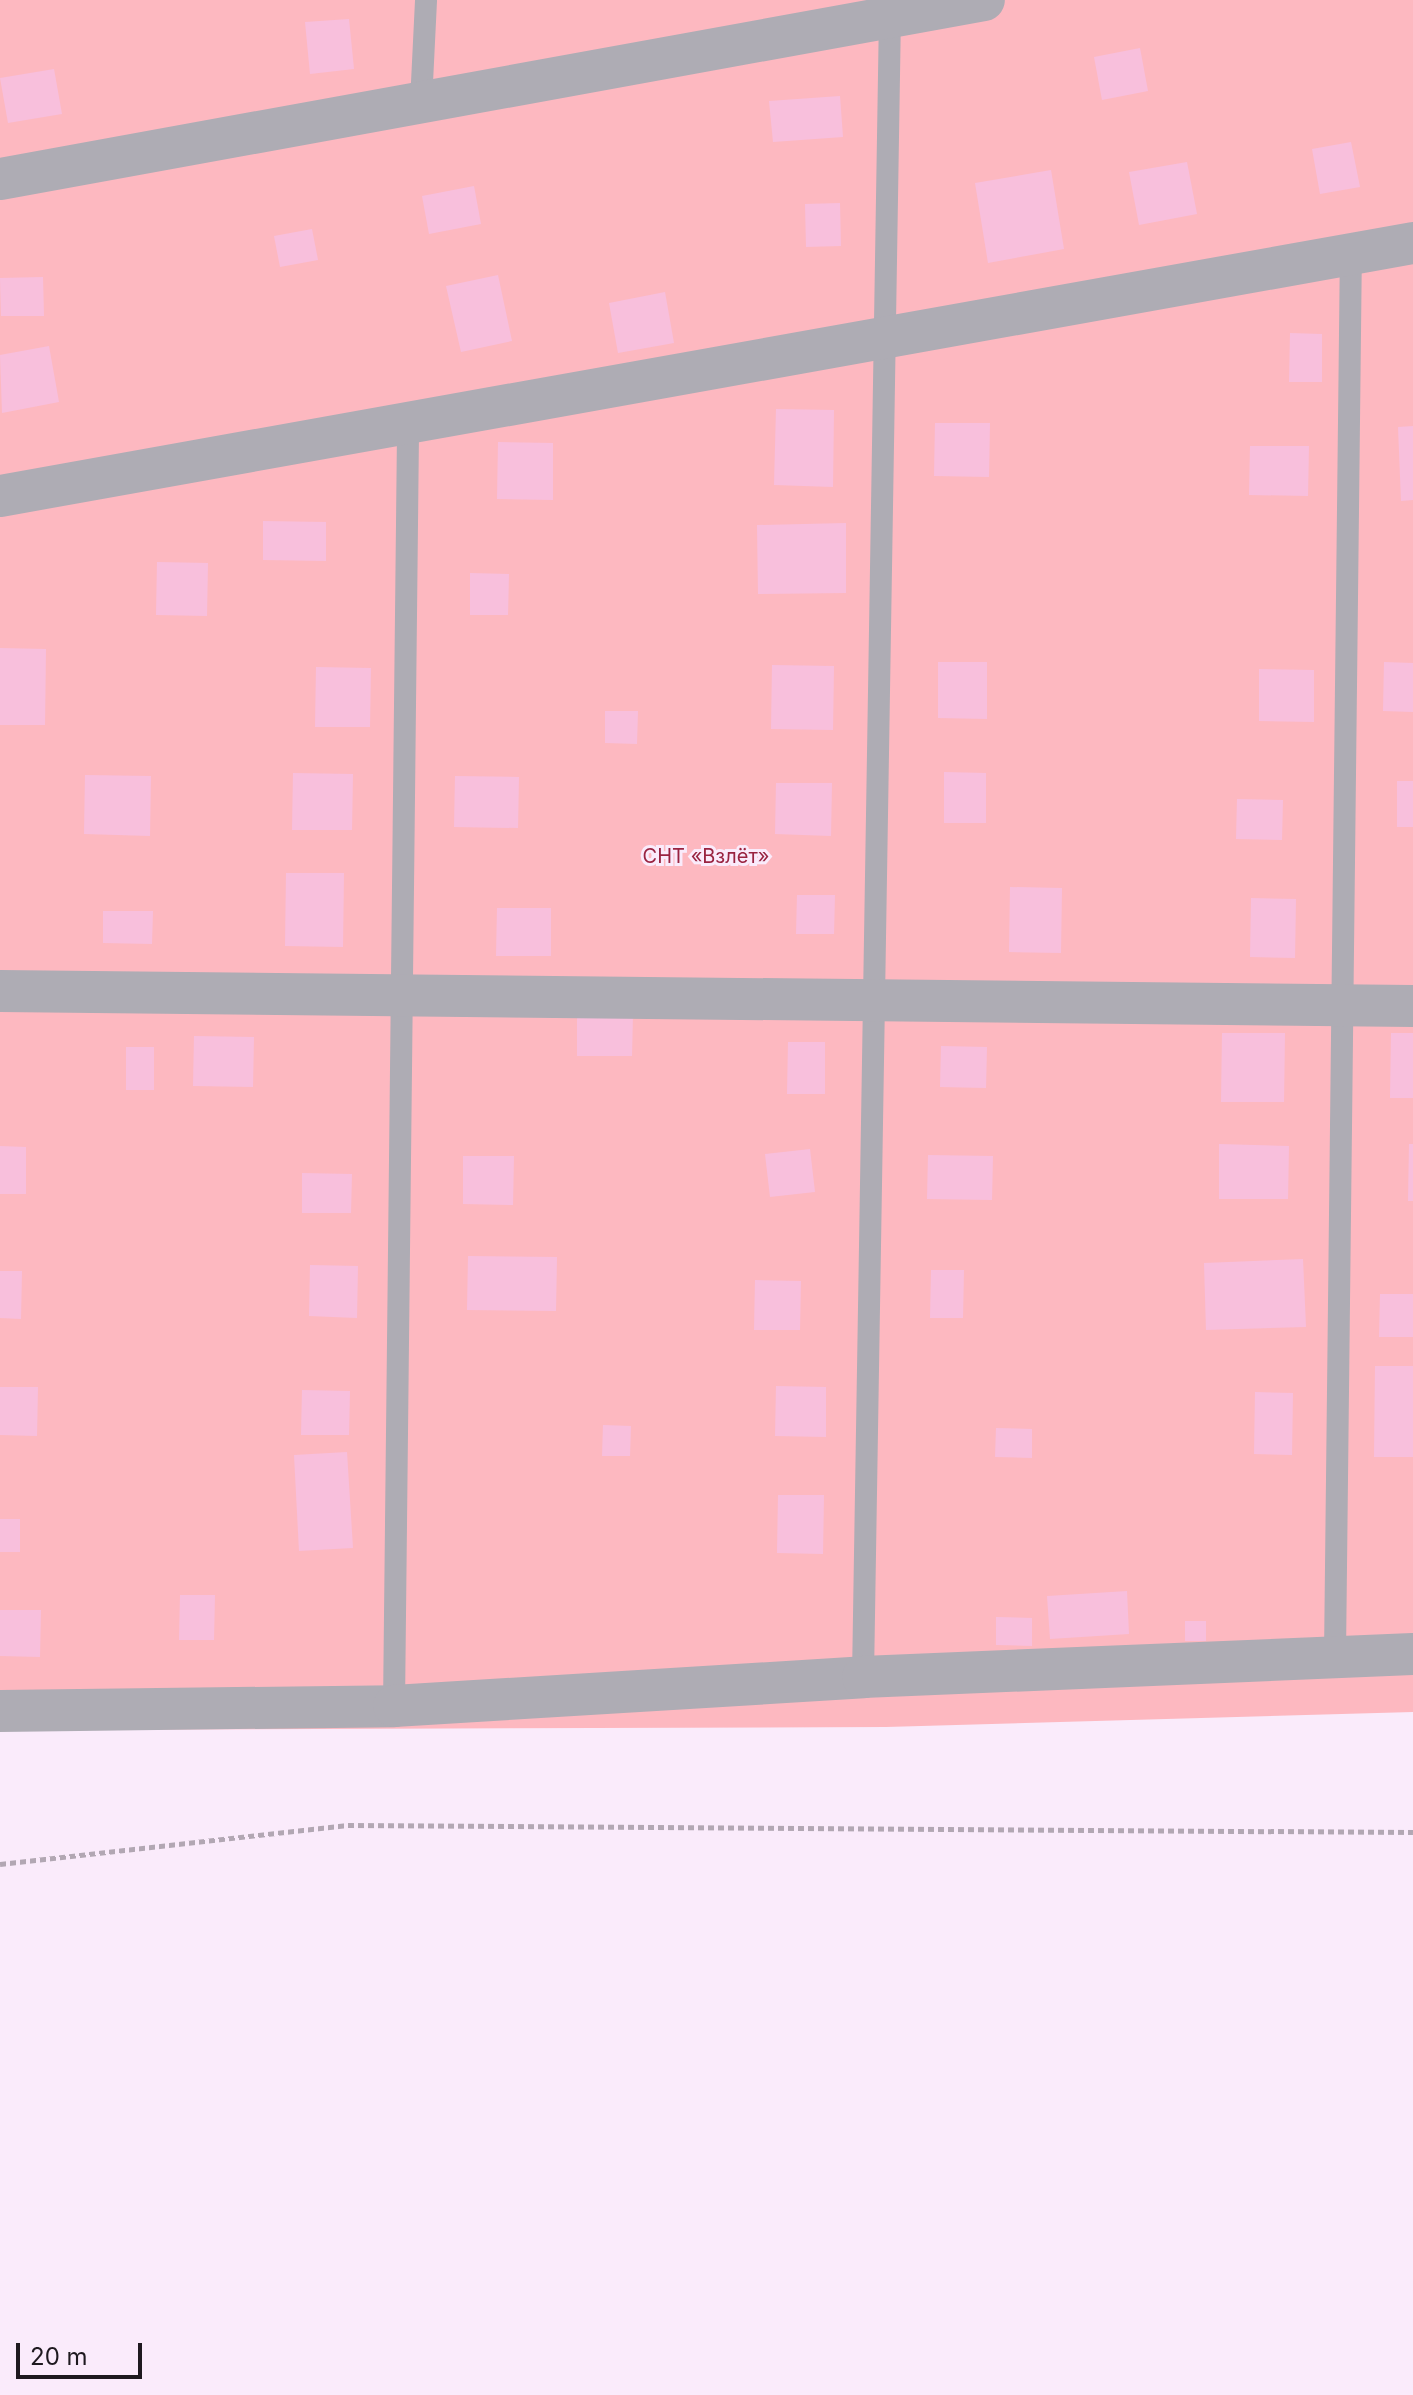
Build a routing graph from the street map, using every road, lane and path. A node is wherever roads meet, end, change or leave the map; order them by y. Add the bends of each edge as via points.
1 (426, 0) edge
2 (984, 0) edge
3 (890, 9) edge
4 (421, 103) junction
5 (0, 179) edge
6 (1413, 243) edge
7 (1351, 254) junction
8 (880, 338) junction
9 (408, 423) junction
10 (0, 496) edge
11 (0, 991) edge
12 (399, 995) junction
13 (869, 1000) junction
14 (1342, 1005) junction
15 (1413, 1006) edge
16 (1413, 1654) edge
17 (1335, 1655) junction
18 (863, 1677) junction
19 (394, 1706) junction
20 (0, 1711) edge
21 (1413, 1832) edge
22 (0, 1864) edge

1 - 4 lane
2 - 3 street
3 - 4 street
3 - 8 lane
4 - 5 street
6 - 7 street
7 - 8 street
7 - 14 lane
8 - 9 street
8 - 13 lane
9 - 10 street
9 - 12 lane
11 - 12 street
12 - 13 street
12 - 19 lane
13 - 14 street
13 - 18 lane
14 - 15 street
14 - 17 lane
16 - 17 street
17 - 18 street
18 - 19 street
19 - 20 street
21 - 22 path via 348,1825

